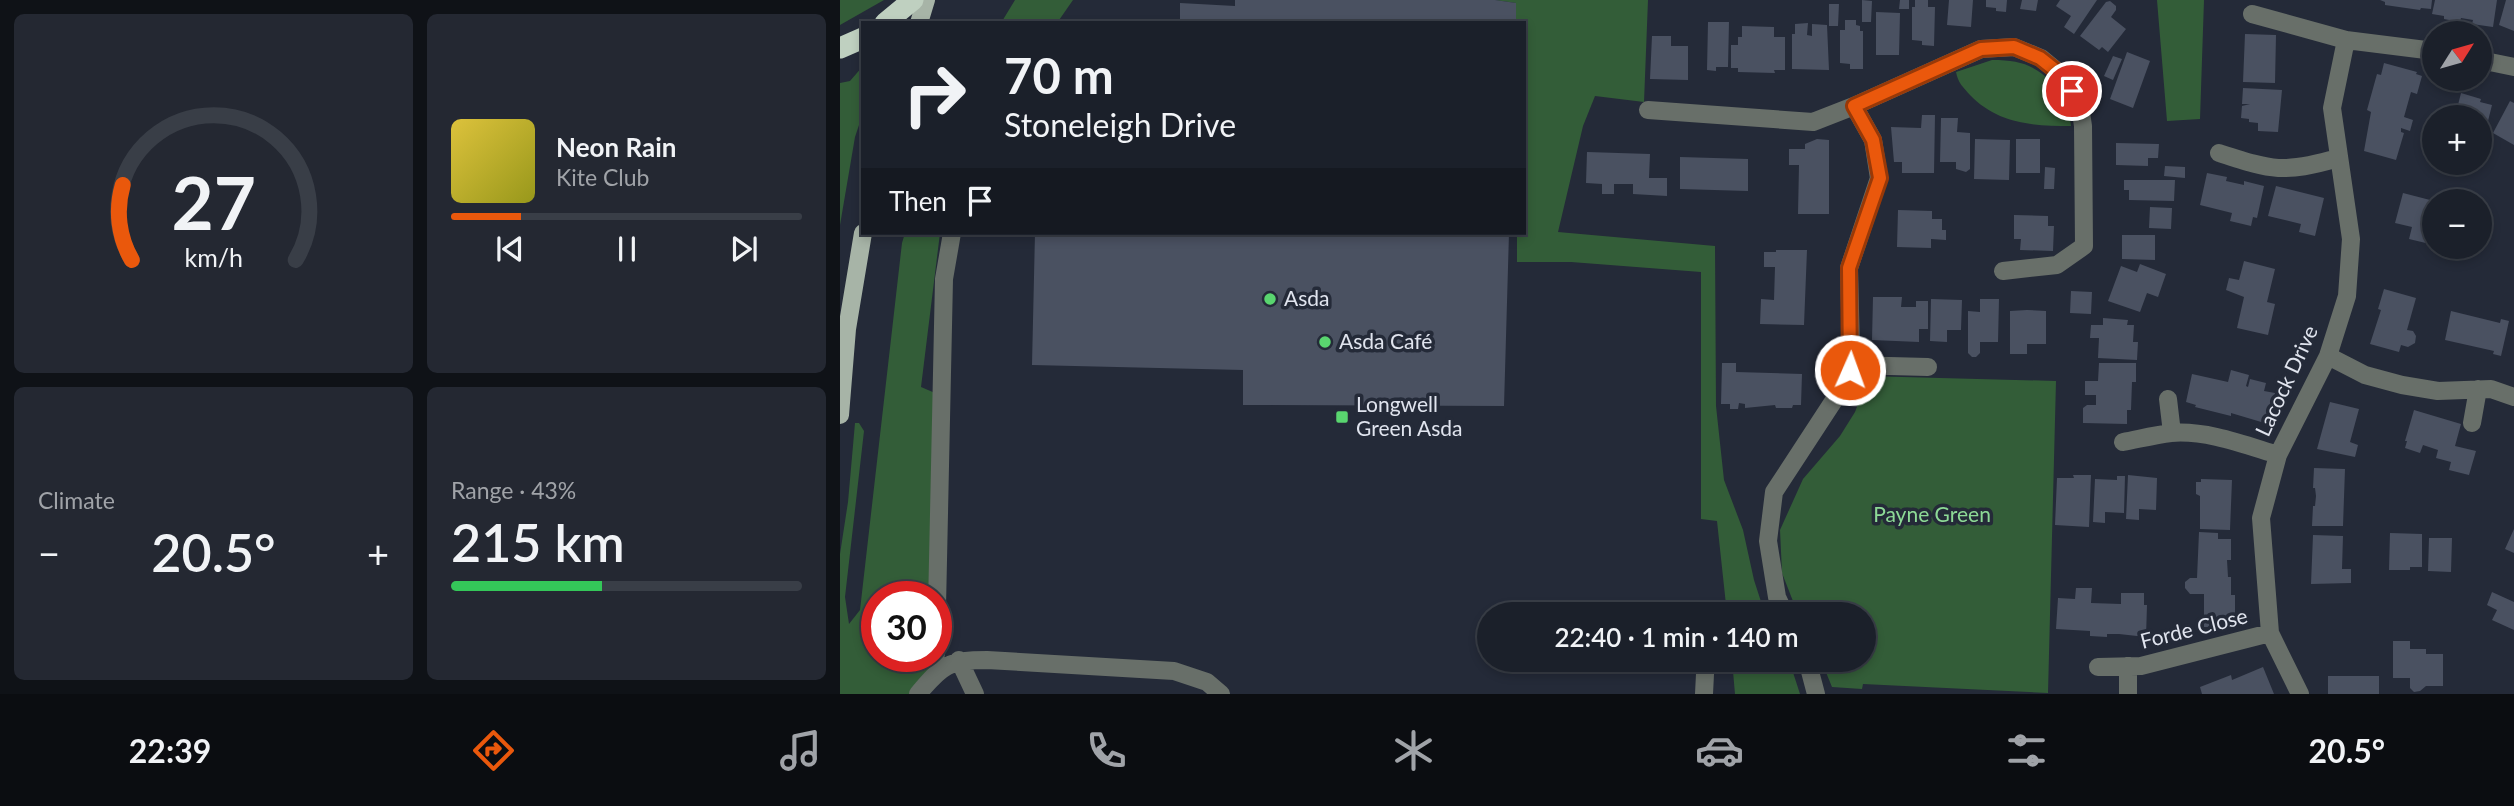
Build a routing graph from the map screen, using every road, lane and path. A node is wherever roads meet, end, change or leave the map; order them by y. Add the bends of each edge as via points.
1 (914, 0) edge
2 (926, 0) edge
3 (2252, 14) dead end
4 (888, 21) edge
5 (920, 21) edge
6 (861, 39) edge
7 (2347, 40) junction
8 (840, 48) edge
9 (2422, 49) edge
10 (2492, 62) edge
11 (2514, 67) edge
12 (1854, 106) junction
13 (1648, 110) dead end
14 (2219, 153) dead end
15 (2338, 158) junction
16 (863, 235) edge
17 (953, 235) edge
18 (2003, 271) dead end
19 (2328, 356) junction
20 (1850, 365) junction
21 (1928, 367) dead end
22 (2479, 389) junction
23 (2514, 397) edge
24 (2168, 399) dead end
25 (840, 415) edge
26 (2472, 423) dead end
27 (2172, 433) junction
28 (2123, 442) dead end
29 (2278, 455) junction
30 (938, 581) edge
31 (1780, 602) edge
32 (2270, 633) junction
33 (952, 660) edge
34 (959, 660) junction
35 (2128, 666) junction
36 (2098, 667) dead end
37 (930, 672) edge
38 (1810, 672) edge
39 (1704, 674) dead end
40 (1209, 690) edge
41 (918, 694) edge
42 (975, 694) edge
43 (1704, 694) edge
44 (1816, 694) edge
45 (2128, 694) edge
46 (2300, 694) edge

1 - 4 highway
2 - 5 main road
3 - 7 street
6 - 8 highway
7 - 9 street
7 - 15 street, Lacock Drive via 2332,108
10 - 11 street
12 - 13 street via 1813,122
12 - 18 street via 1981,49 2014,47 2040,58 2064,77 2080,106 2083,126 2084,246 2057,265
12 - 20 street via 1873,140 1880,178 1849,268
14 - 15 street via 2263,168 2285,170
15 - 19 street, Lacock Drive via 2351,239 2347,296
16 - 25 main road via 847,329
17 - 30 street via 944,279
19 - 22 street via 2365,375 2402,386 2438,391
19 - 29 street, Lacock Drive
20 - 21 street
20 - 31 street via 1842,388 1774,492 1768,541
22 - 23 street
22 - 26 street
24 - 27 street
27 - 28 street
27 - 29 street via 2230,441
29 - 32 street, Lacock Drive via 2261,518
32 - 35 street, Forde Close
32 - 46 street, Lacock Drive
33 - 34 street
34 - 40 street via 1174,671
34 - 42 street
35 - 36 street, Forde Close
35 - 45 street, Forde Close
37 - 41 street
38 - 44 street
39 - 43 street

